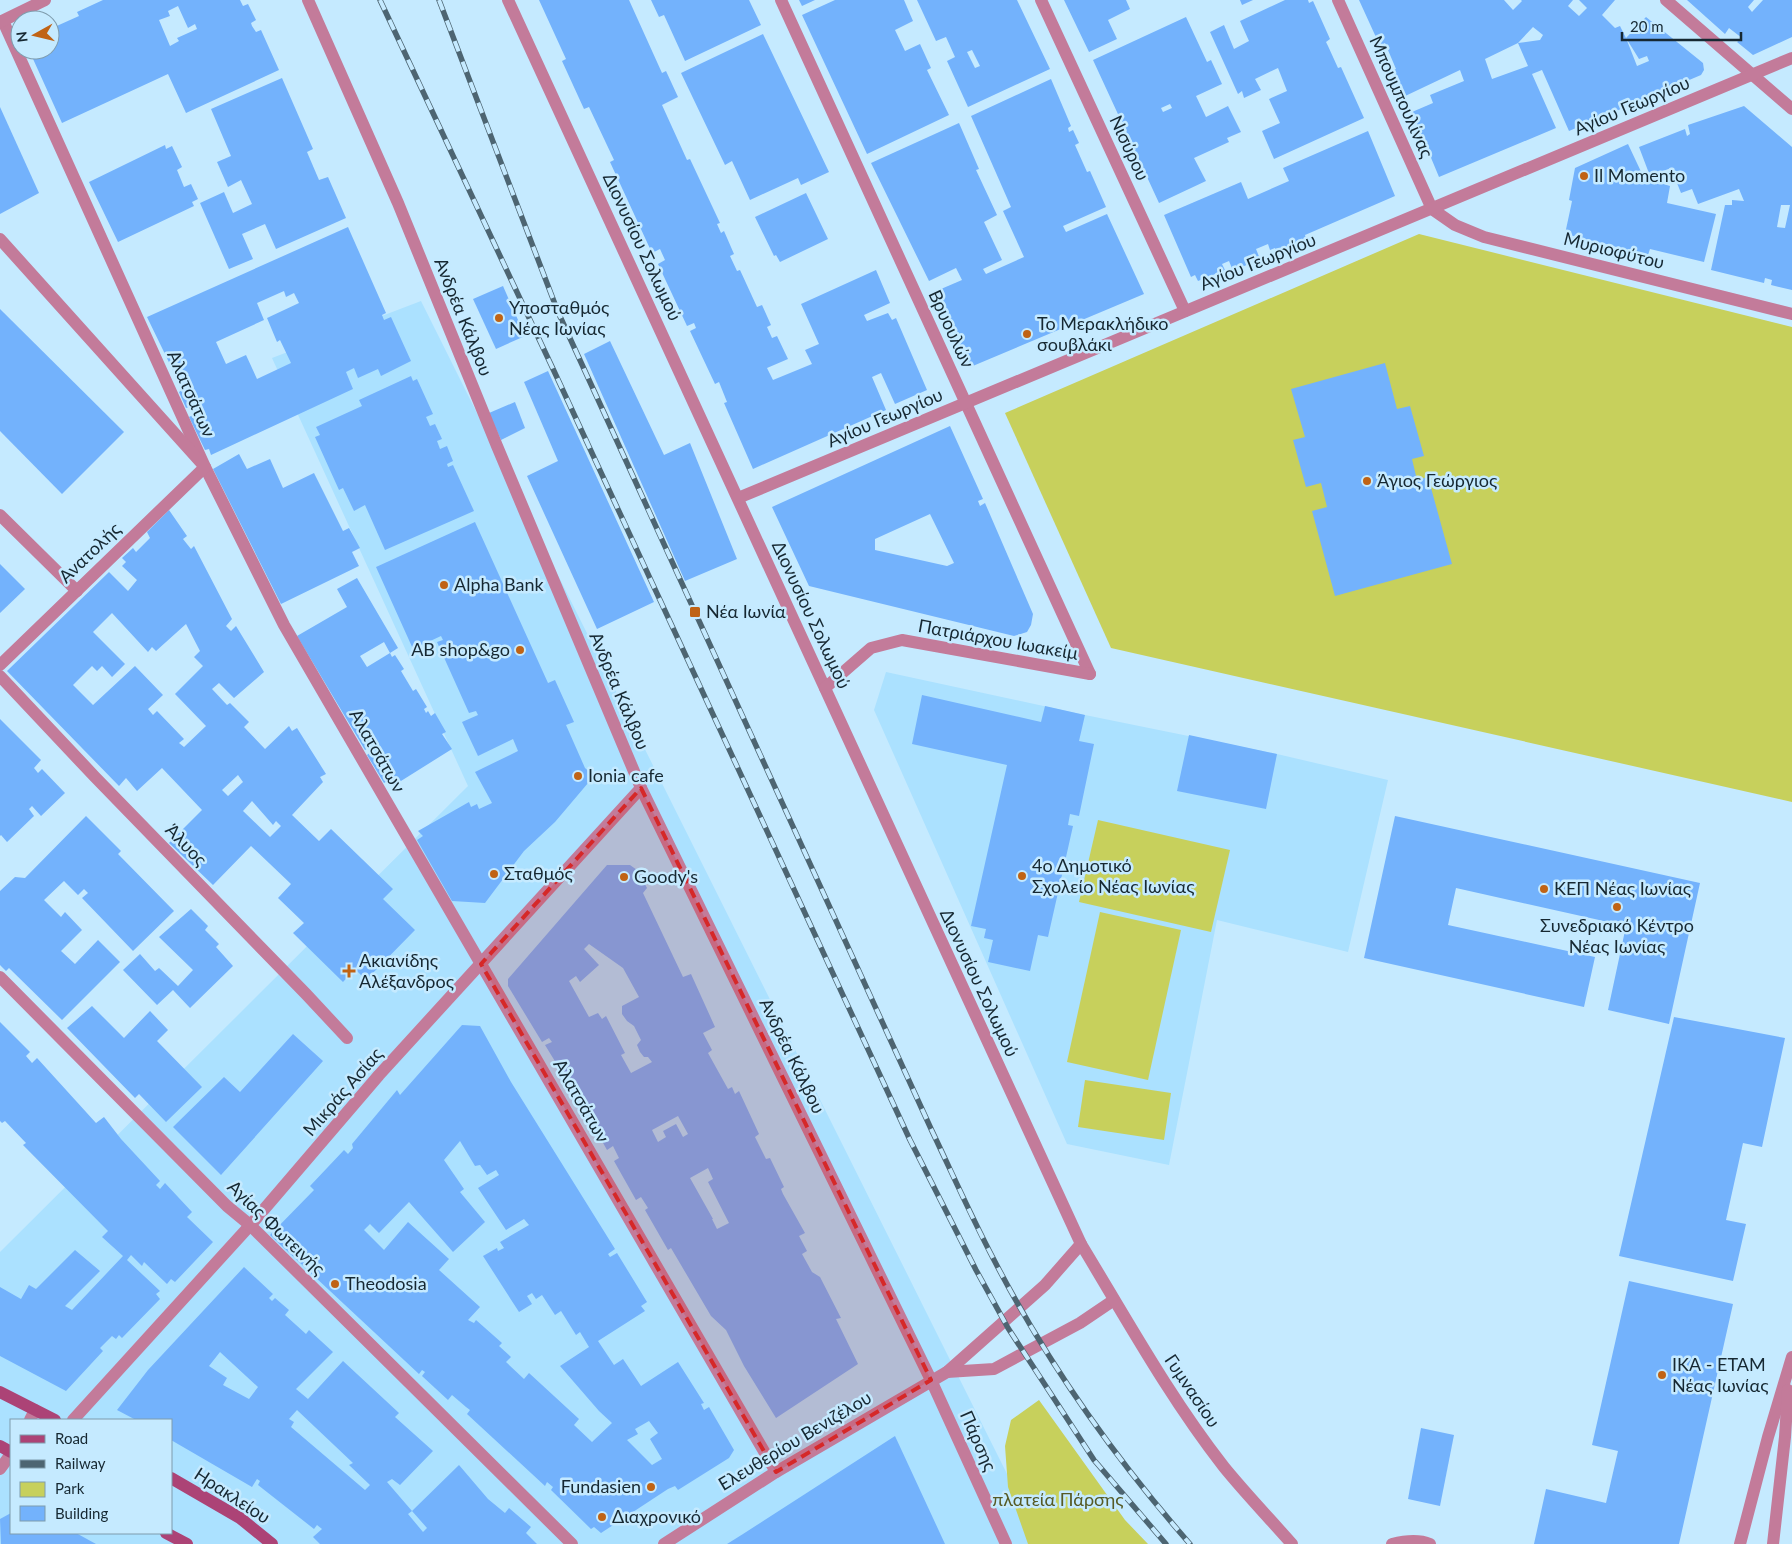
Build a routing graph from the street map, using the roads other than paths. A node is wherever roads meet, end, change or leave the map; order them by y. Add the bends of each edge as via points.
1 (45, 0) edge
2 (308, 0) edge
3 (508, 0) edge
4 (781, 0) edge
5 (1042, 0) edge
6 (1338, 0) edge
7 (1666, 0) edge
8 (1, 21) edge
9 (1792, 58) edge
10 (1752, 74) junction
11 (1792, 109) edge
12 (1432, 209) junction
13 (0, 239) edge
14 (1185, 311) junction
15 (1792, 314) edge
16 (966, 403) junction
17 (205, 467) junction
18 (738, 498) junction
19 (0, 515) edge
20 (77, 591) junction
21 (0, 665) edge
22 (1090, 674) joint
23 (0, 676) edge
24 (825, 688) junction
25 (641, 788) junction
26 (481, 964) junction
27 (0, 977) edge
28 (347, 1038) dead end
29 (250, 1225) junction
30 (1081, 1244) junction
31 (1114, 1300) junction
32 (1792, 1357) edge
33 (1791, 1370) edge
34 (947, 1372) junction
35 (931, 1380) junction
36 (0, 1392) edge
37 (32, 1415) edge
38 (50, 1419) edge
39 (74, 1419) edge
40 (10, 1454) edge
41 (0, 1469) edge
42 (776, 1472) junction
43 (172, 1479) edge
44 (168, 1534) edge
45 (187, 1544) edge
46 (272, 1544) edge
47 (572, 1544) edge
48 (664, 1544) edge
49 (1006, 1544) edge
50 (1292, 1544) edge
51 (1392, 1544) edge
52 (1430, 1544) edge
53 (1740, 1544) edge
54 (1773, 1544) edge

1 - 8 street
2 - 25 street, Ανδρέα Κάλβου via 398,203
3 - 18 street, Διονυσίου Σολωμού
4 - 16 street, Βρυουλών
5 - 14 street, Νισύρου
6 - 12 street, Μπουμπουλίνας
7 - 10 street
8 - 17 street, Αλατσάτων
9 - 10 street, Αγίου Γεωργίου
10 - 11 street
10 - 12 street, Αγίου Γεωργίου
12 - 14 street, Αγίου Γεωργίου
12 - 15 street, Μυριοφύτου via 1455,225 1484,237
13 - 17 street
14 - 16 street, Αγίου Γεωργίου
16 - 18 street, Αγίου Γεωργίου
16 - 22 street, Βρυουλών
17 - 20 street, Ανατολής
17 - 26 street, Αλατσάτων via 284,625
18 - 24 street, Διονυσίου Σολωμού
19 - 20 street
20 - 21 street, Ανατολής
22 - 24 street, Πατριάρχου Ιωακείμ via 902,640 871,648
23 - 28 street, Άλυος
24 - 30 street, Διονυσίου Σολωμού
25 - 26 street, Μικράς Ασίας
25 - 35 street, Ανδρέα Κάλβου
26 - 29 street, Μικράς Ασίας via 379,1075
26 - 42 street, Αλατσάτων
27 - 29 street, Αγίας Φωτεινής via 227,1206
29 - 39 street, Μικράς Ασίας
29 - 47 street, Αγίας Φωτεινής
30 - 31 street, Γυμνασίου
30 - 34 street, Ελευθερίου Βενιζέλου via 1045,1285
31 - 34 street, Ελευθερίου Βενιζέλου via 1080,1323 994,1369
31 - 50 street, Γυμνασίου via 1201,1436
32 - 33 street
33 - 53 street via 1768,1437
33 - 54 street
34 - 35 street, Ελευθερίου Βενιζέλου
35 - 42 street, Ελευθερίου Βενιζέλου
35 - 49 street, Πάρσης
36 - 37 main road
37 - 38 main road
40 - 41 street
42 - 48 street, Ελευθερίου Βενιζέλου
43 - 46 main road, Ηρακλείου via 240,1518
44 - 45 main road
51 - 52 street via 1408,1541

